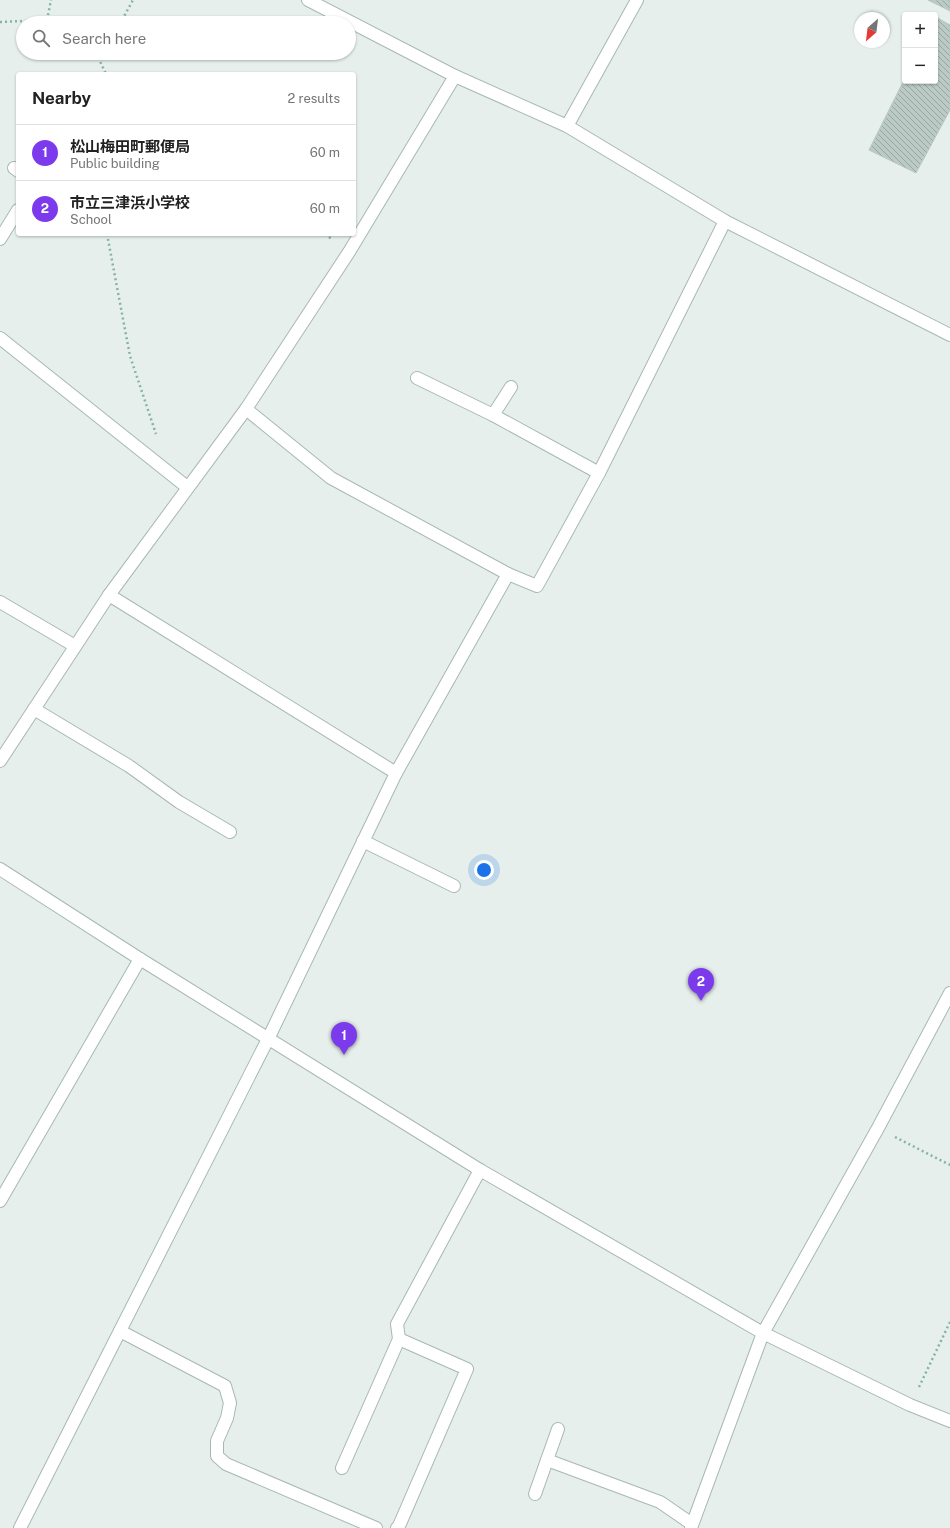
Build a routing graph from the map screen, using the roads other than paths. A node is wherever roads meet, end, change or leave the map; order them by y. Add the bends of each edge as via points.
1 (308, 0) edge
2 (636, 0) edge
3 (339, 16) edge
4 (356, 25) edge
5 (455, 76) junction
6 (567, 126) junction
7 (16, 213) edge
8 (725, 221) junction
9 (0, 239) edge
10 (950, 335) edge
11 (0, 338) edge
12 (417, 378) dead end
13 (511, 387) dead end
14 (246, 409) junction
15 (493, 415) junction
16 (599, 473) junction
17 (188, 487) junction
18 (508, 574) junction
19 (108, 595) junction
20 (0, 602) edge
21 (75, 646) junction
22 (34, 709) junction
23 (0, 761) edge
24 (396, 773) junction
25 (230, 832) dead end
26 (363, 841) junction
27 (0, 869) edge
28 (454, 886) dead end
29 (140, 959) junction
30 (950, 993) edge
31 (269, 1038) junction
32 (480, 1170) junction
33 (0, 1201) edge
34 (120, 1331) junction
35 (763, 1333) junction
36 (399, 1339) junction
37 (950, 1421) edge
38 (558, 1429) dead end
39 (547, 1460) junction
40 (342, 1468) dead end
41 (535, 1494) dead end
42 (692, 1526) edge
43 (20, 1528) edge
44 (376, 1528) edge
45 (397, 1528) edge

1 - 3 street
2 - 6 street
4 - 5 street
5 - 6 street
5 - 14 street via 349,252
6 - 8 street
7 - 9 street
8 - 10 street
8 - 16 street
11 - 17 street
12 - 15 street
13 - 15 street
14 - 17 street
14 - 18 street via 331,478
15 - 16 street
16 - 18 street via 537,586
17 - 19 street
18 - 24 street
19 - 21 street
19 - 24 street
20 - 21 street
21 - 22 street
22 - 23 street
22 - 25 street via 129,766 179,802
24 - 26 street
26 - 28 street
26 - 31 street
27 - 29 street
29 - 31 street
29 - 33 street
30 - 35 street
31 - 32 street
31 - 34 street
32 - 35 street
32 - 36 street via 397,1324
34 - 43 street
34 - 44 street via 225,1386 230,1403 227,1418 217,1441 217,1456 226,1464
35 - 37 street via 910,1405
35 - 42 street
36 - 40 street
36 - 45 street via 467,1369
38 - 39 street
39 - 41 street
39 - 42 street via 660,1502

